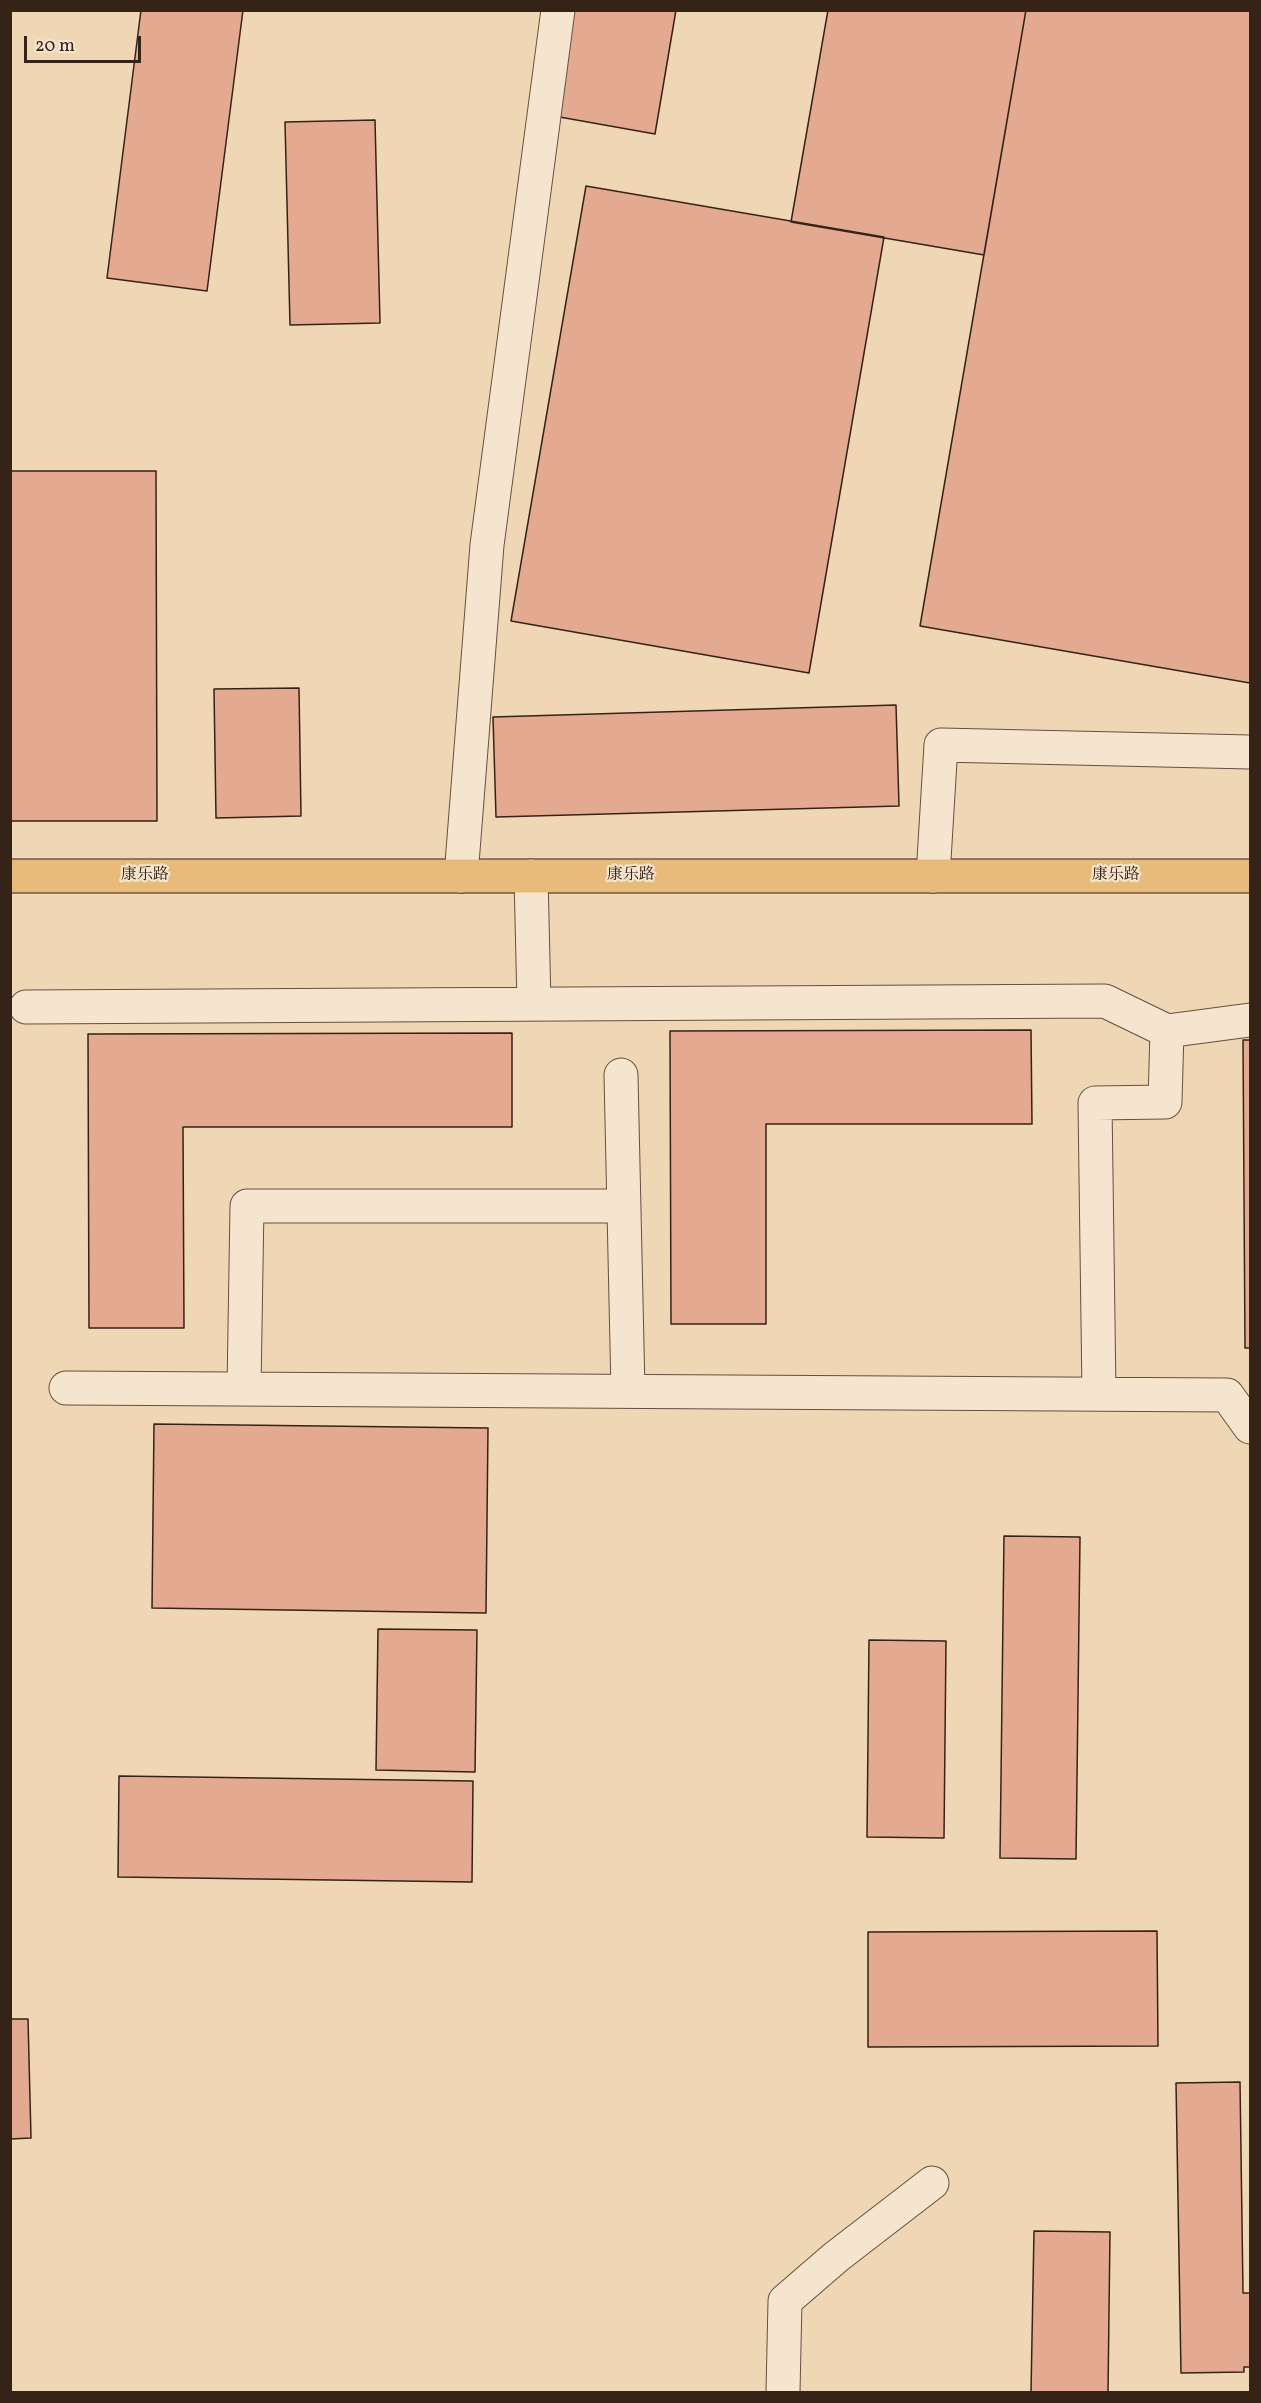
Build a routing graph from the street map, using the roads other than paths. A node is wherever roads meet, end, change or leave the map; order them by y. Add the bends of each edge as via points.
1 (558, 10) edge
2 (1251, 752) edge
3 (10, 876) edge
4 (461, 876) junction
5 (531, 876) junction
6 (933, 876) junction
7 (1251, 876) edge
8 (534, 1004) junction
9 (26, 1007) dead end
10 (1251, 1020) edge
11 (1167, 1031) junction
12 (621, 1075) dead end
13 (624, 1206) junction
14 (66, 1388) dead end
15 (244, 1389) junction
16 (628, 1391) junction
17 (1099, 1394) junction
18 (1251, 1427) edge
19 (932, 2183) dead end
20 (783, 2392) edge

1 - 4 street via 486,545
2 - 6 street via 941,745
3 - 4 main road, 康乐路
4 - 5 main road, 康乐路
5 - 6 main road, 康乐路
5 - 8 street
6 - 7 main road, 康乐路
8 - 9 street
8 - 11 street via 1105,1001
10 - 11 street
11 - 17 street via 1165,1102 1095,1102
12 - 13 street
13 - 15 street via 247,1206
13 - 16 street
14 - 15 street
15 - 16 street
16 - 17 street
17 - 18 street via 1227,1395
19 - 20 street via 785,2301

